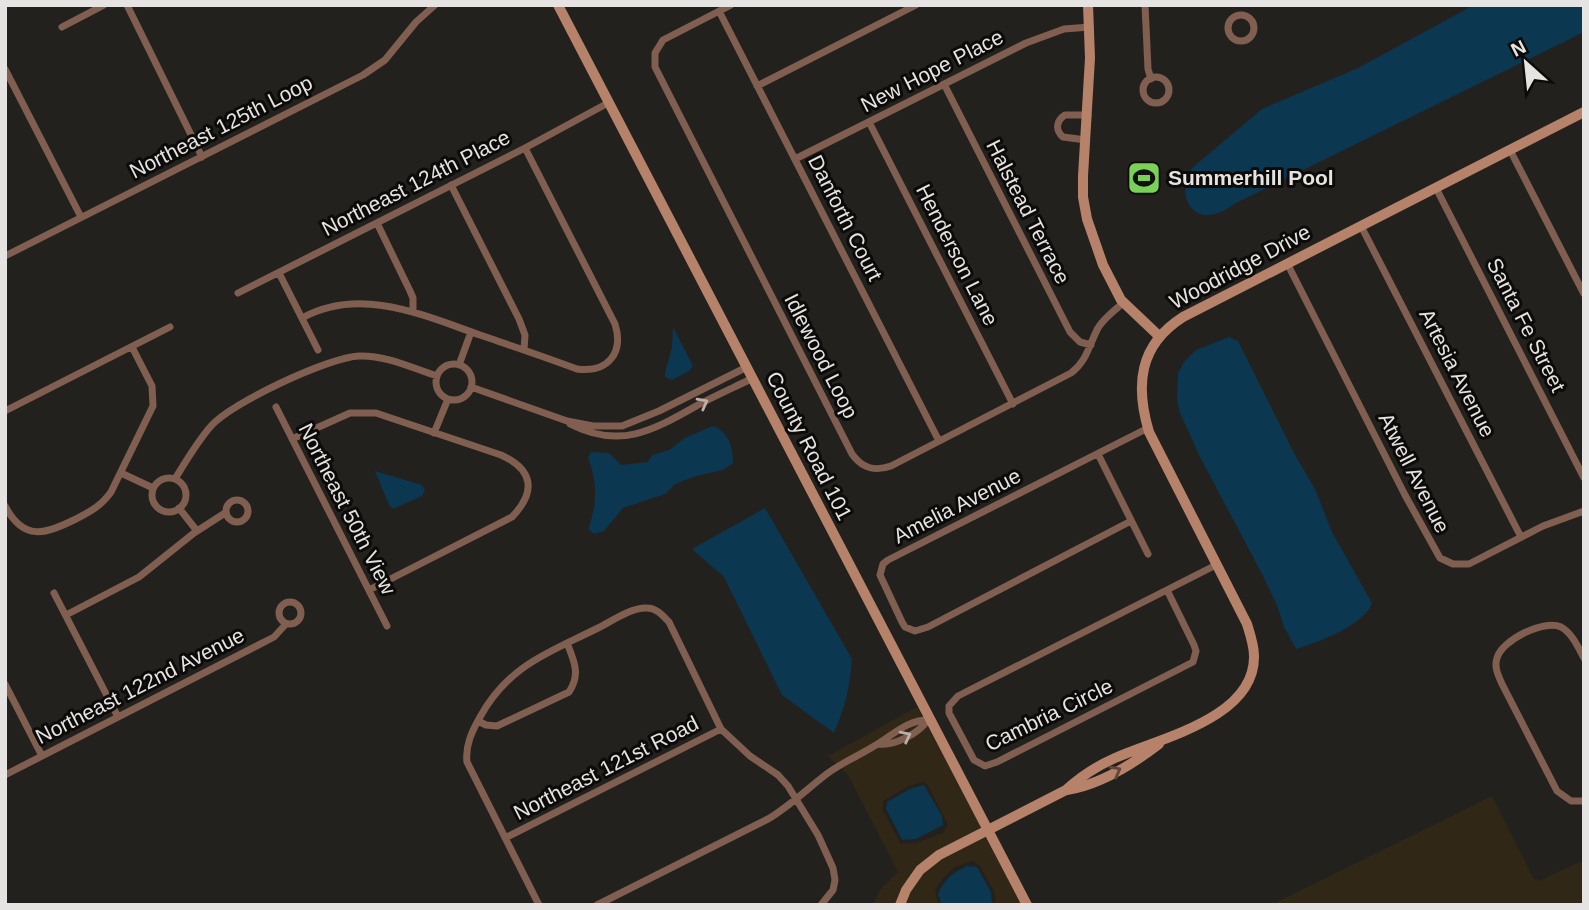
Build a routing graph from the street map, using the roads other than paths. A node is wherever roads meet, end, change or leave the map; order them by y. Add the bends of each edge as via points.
1 (104, 5) edge
2 (127, 5) edge
3 (435, 5) edge
4 (558, 5) edge
5 (731, 5) edge
6 (916, 5) edge
7 (1088, 5) edge
8 (1145, 5) edge
9 (1240, 5) edge
10 (719, 11) junction
11 (1240, 15) dead end
12 (62, 27) dead end
13 (1090, 27) junction
14 (5, 69) edge
15 (1151, 79) dead end
16 (944, 84) junction
17 (757, 86) junction
18 (608, 103) junction
19 (1584, 113) edge
20 (1088, 115) junction
21 (869, 122) junction
22 (1086, 140) junction
23 (525, 148) junction
24 (1510, 150) junction
25 (202, 157) junction
26 (795, 159) junction
27 (451, 185) junction
28 (1436, 188) junction
29 (81, 217) junction
30 (377, 223) junction
31 (1361, 226) junction
32 (5, 256) edge
33 (1287, 263) junction
34 (279, 273) junction
35 (239, 293) dead end
36 (1584, 294) edge
37 (1123, 303) junction
38 (413, 310) junction
39 (302, 318) junction
40 (170, 327) dead end
41 (471, 332) junction
42 (1160, 337) junction
43 (1091, 345) junction
44 (132, 347) junction
45 (318, 350) dead end
46 (524, 350) junction
47 (459, 365) junction
48 (747, 367) junction
49 (437, 376) junction
50 (753, 378) junction
51 (471, 387) junction
52 (448, 399) junction
53 (1013, 404) junction
54 (276, 407) dead end
55 (5, 411) edge
56 (567, 421) junction
57 (1148, 428) junction
58 (434, 433) junction
59 (292, 439) junction
60 (939, 441) junction
61 (1098, 454) junction
62 (121, 473) junction
63 (1584, 478) edge
64 (175, 479) junction
65 (153, 488) junction
66 (5, 506) edge
67 (179, 508) junction
68 (1584, 511) edge
69 (225, 513) dead end
70 (1131, 521) junction
71 (197, 531) junction
72 (1521, 537) junction
73 (1148, 554) dead end
74 (1216, 565) junction
75 (369, 590) junction
76 (1167, 590) junction
77 (54, 593) dead end
78 (66, 615) junction
79 (286, 624) dead end
80 (387, 626) dead end
81 (567, 643) junction
82 (1582, 648) edge
83 (1584, 658) edge
84 (5, 684) edge
85 (118, 717) junction
86 (929, 720) junction
87 (478, 721) junction
88 (722, 729) junction
89 (42, 756) junction
90 (5, 775) edge
91 (798, 800) junction
92 (1584, 801) edge
93 (988, 829) junction
94 (505, 838) junction
95 (539, 905) edge
96 (597, 905) edge
97 (821, 905) edge
98 (900, 905) edge
99 (1027, 905) edge

1 - 12 street
2 - 25 street
3 - 25 street, Northeast 125th Loop via 373,69
4 - 18 street, County Road 101
5 - 10 street, Idlewood Loop
6 - 17 street
7 - 13 street
8 - 15 street
9 - 11 street
10 - 17 street, Danforth Court
10 - 60 street, Idlewood Loop via 663,40 655,53 655,67 852,454 863,466 883,469
13 - 16 street, New Hope Place via 1047,34
13 - 20 street
14 - 29 street
16 - 21 street, New Hope Place
16 - 43 street, Halstead Terrace via 1070,332
17 - 26 street, Danforth Court
18 - 23 street, Northeast 124th Place
18 - 48 street, County Road 101
19 - 24 street, Woodridge Drive
20 - 22 street
20 - 22 street via 1065,115 1057,123 1063,137
21 - 26 street, New Hope Place
21 - 53 street, Henderson Lane
22 - 37 street via 1083,197 1087,219
23 - 27 street, Northeast 124th Place
23 - 46 street via 615,324 619,341 612,358 597,369 586,370
24 - 28 street, Woodridge Drive
24 - 36 street
25 - 29 street, Northeast 125th Loop
26 - 60 street, Danforth Court
27 - 30 street, Northeast 124th Place
27 - 46 street via 519,319
28 - 31 street, Woodridge Drive
28 - 63 street, Santa Fe Street
29 - 32 street, Northeast 125th Loop
30 - 34 street, Northeast 124th Place
30 - 38 street via 413,298
31 - 33 street, Woodridge Drive
31 - 72 street, Artesia Avenue
33 - 42 street, Woodridge Drive via 1183,317
33 - 72 street, Atwell Avenue via 1440,558 1469,564
34 - 35 street, Northeast 124th Place
34 - 39 street
37 - 42 street
37 - 43 street, Idlewood Loop via 1098,328
38 - 39 street via 354,304
38 - 41 street
39 - 45 street
40 - 44 street
41 - 46 street
41 - 47 street
42 - 57 street, Woodridge Drive via 1141,382
43 - 53 street, Idlewood Loop via 1071,373
44 - 55 street
44 - 62 street via 152,386 153,406
47 - 49 street via 444,367
47 - 51 street via 471,376
48 - 50 street, County Road 101
48 - 56 street via 622,426
49 - 52 street via 436,387
49 - 64 street via 396,362 360,356 337,359 227,412 212,424
56 -> 50 street via 607,436 647,432
50 - 86 street, County Road 101
51 - 52 street via 459,399
51 - 56 street
52 - 58 street
53 - 60 street, Idlewood Loop
54 - 59 street, Northeast 50th View
57 - 61 street, Amelia Avenue
57 - 74 street, Woodridge Drive
58 - 59 street via 376,413 350,412
58 - 75 street via 515,462 526,476 525,504 512,517
59 - 75 street, Northeast 50th View
61 - 70 street
61 - 70 street, Amelia Avenue via 883,564 881,580 905,627 915,631
62 - 65 street
62 - 66 street via 102,504 54,530 29,531 18,525
64 - 65 street via 165,478
64 - 67 street via 186,495
65 - 67 street via 156,506 169,512
67 - 71 street
68 - 72 street, Atwell Avenue
69 - 71 street
70 - 73 street
71 - 78 street via 139,577
74 - 76 street, Cambria Circle
74 - 93 street, Woodridge Drive via 1247,624 1254,656 1240,696 1162,741 1112,759 1066,790
75 - 80 street, Northeast 50th View
76 - 76 street, Cambria Circle via 1194,645 1193,662 997,762 985,766 974,760 949,713 952,701
77 - 78 street
78 - 85 street
79 - 85 street, Northeast 122nd Avenue via 274,638
81 - 87 street via 519,669 494,693
81 - 87 street via 578,672 569,692 497,726
81 - 88 street via 637,609 656,610 669,622
82 - 83 street
82 - 92 street via 1561,628 1546,625 1506,643 1496,666 1557,791 1571,801
84 - 89 street
85 - 89 street, Northeast 122nd Avenue
86 - 91 street via 923,728 888,745 878,744 829,772
86 - 93 street, County Road 101
87 - 94 street via 467,762
88 - 91 street via 778,775
88 - 94 street, Northeast 121st Road
89 - 90 street, Northeast 122nd Avenue
91 - 96 street
91 - 97 street via 833,868 832,890
93 - 98 street, Woodridge Drive via 920,870
93 - 99 street, County Road 101
94 - 95 street

